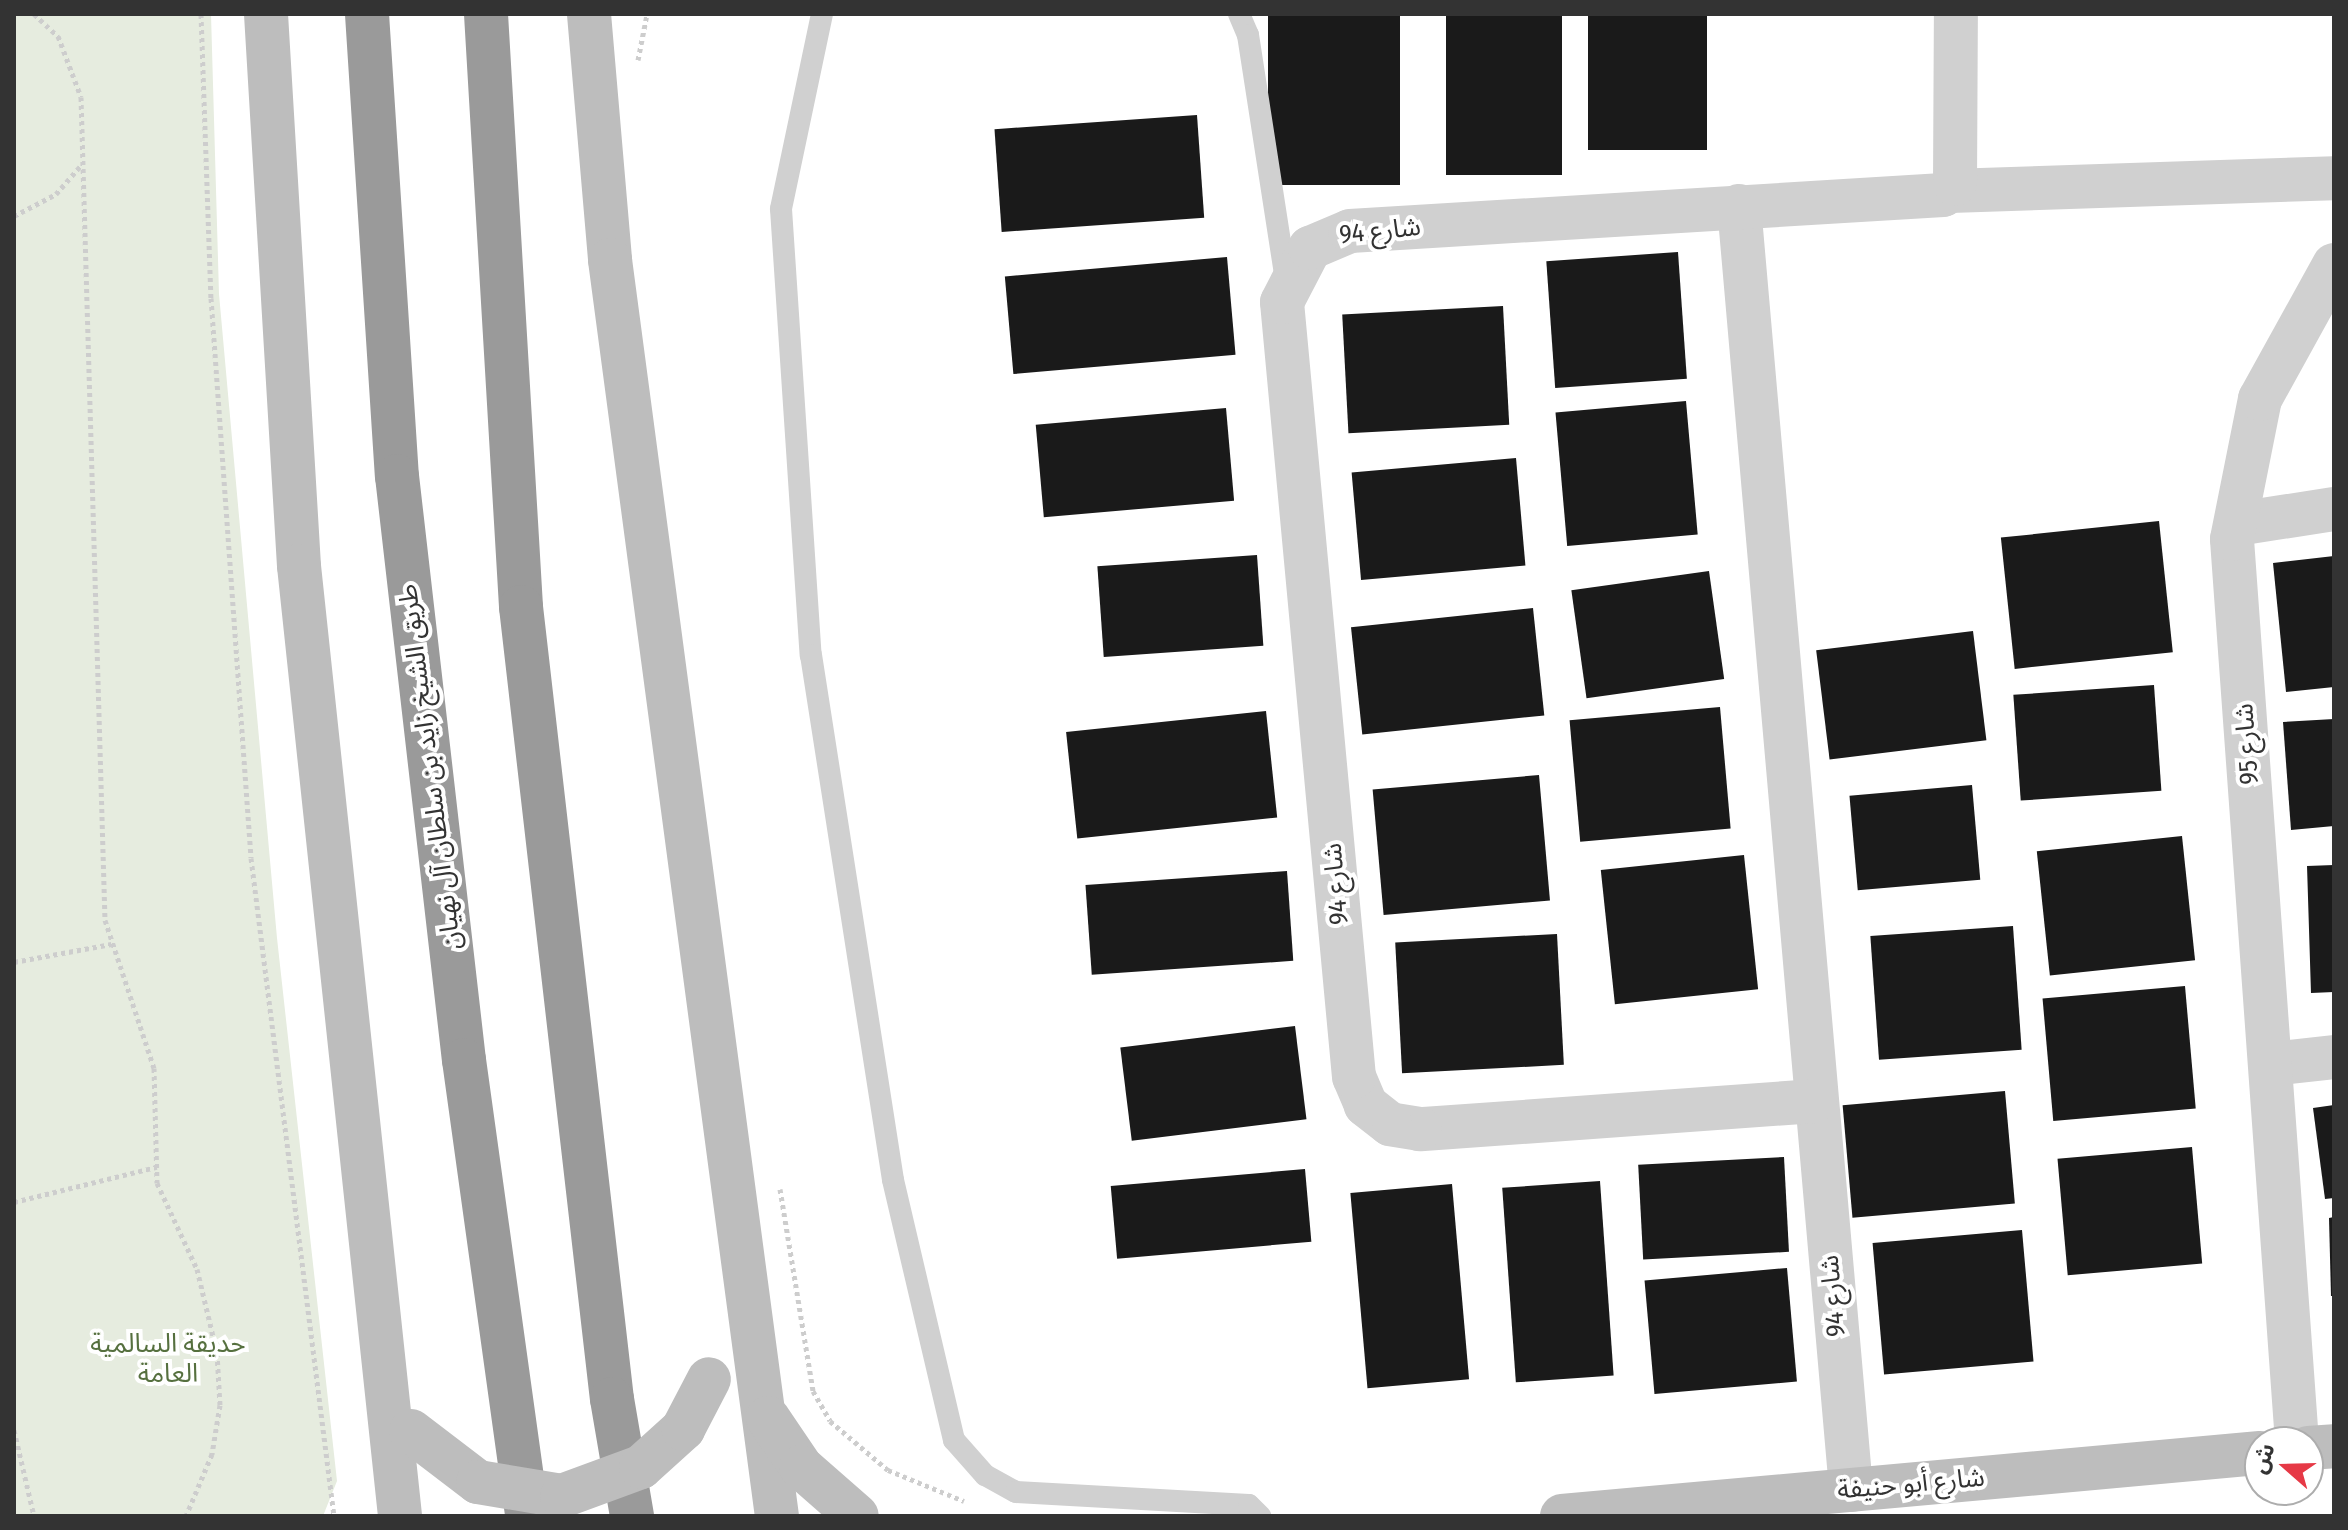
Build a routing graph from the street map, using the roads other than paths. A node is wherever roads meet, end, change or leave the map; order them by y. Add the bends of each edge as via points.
1 (266, 14) edge
2 (367, 14) edge
3 (486, 14) edge
4 (589, 14) edge
5 (822, 14) edge
6 (1239, 14) edge
7 (1956, 14) edge
8 (2334, 178) edge
9 (1950, 191) junction
10 (1739, 206) junction
11 (2334, 265) edge
12 (1286, 283) junction
13 (2334, 509) edge
14 (2237, 524) junction
15 (2334, 1057) edge
16 (2272, 1064) junction
17 (1815, 1101) junction
18 (740, 1280) junction
19 (758, 1395) junction
20 (2296, 1426) edge
21 (401, 1441) junction
22 (2244, 1454) edge
23 (1851, 1490) junction
24 (377, 1516) edge
25 (400, 1516) edge
26 (527, 1516) edge
27 (632, 1516) edge
28 (777, 1516) edge
29 (857, 1516) edge
30 (1260, 1516) edge
31 (1562, 1516) edge

1 - 21 main road via 299,566 382,1383
2 - 26 highway, طريق الشيخ زايد بن سلطان آل نهيان via 397,476 464,1060
3 - 27 highway via 521,607 599,1291
4 - 18 main road via 610,260
5 - 30 lane via 781,209 811,655 893,1180 954,1440 985,1475 1016,1492 1249,1505
6 - 12 lane via 1248,35
7 - 9 street
8 - 9 street
9 - 10 street
10 - 12 street, شارع 94 via 1350,231 1310,248
10 - 17 street, شارع 94
11 - 14 street, شارع 95 via 2260,399 2240,470
12 - 17 street, شارع 94 via 1283,323 1352,1062 1366,1105 1390,1124 1420,1129
13 - 14 street
14 - 16 street, شارع 95 via 2232,548
15 - 16 street
16 - 20 street, شارع 95
17 - 23 street, شارع 94
18 - 19 main road
18 - 21 main road, bridge via 709,1379 683,1429 641,1467 562,1496 478,1482
19 - 28 main road
19 - 29 main road via 801,1467
21 - 24 main road
21 - 25 main road
22 - 23 main road, شارع أبو حنيفة
23 - 31 main road, شارع أبو حنيفة

